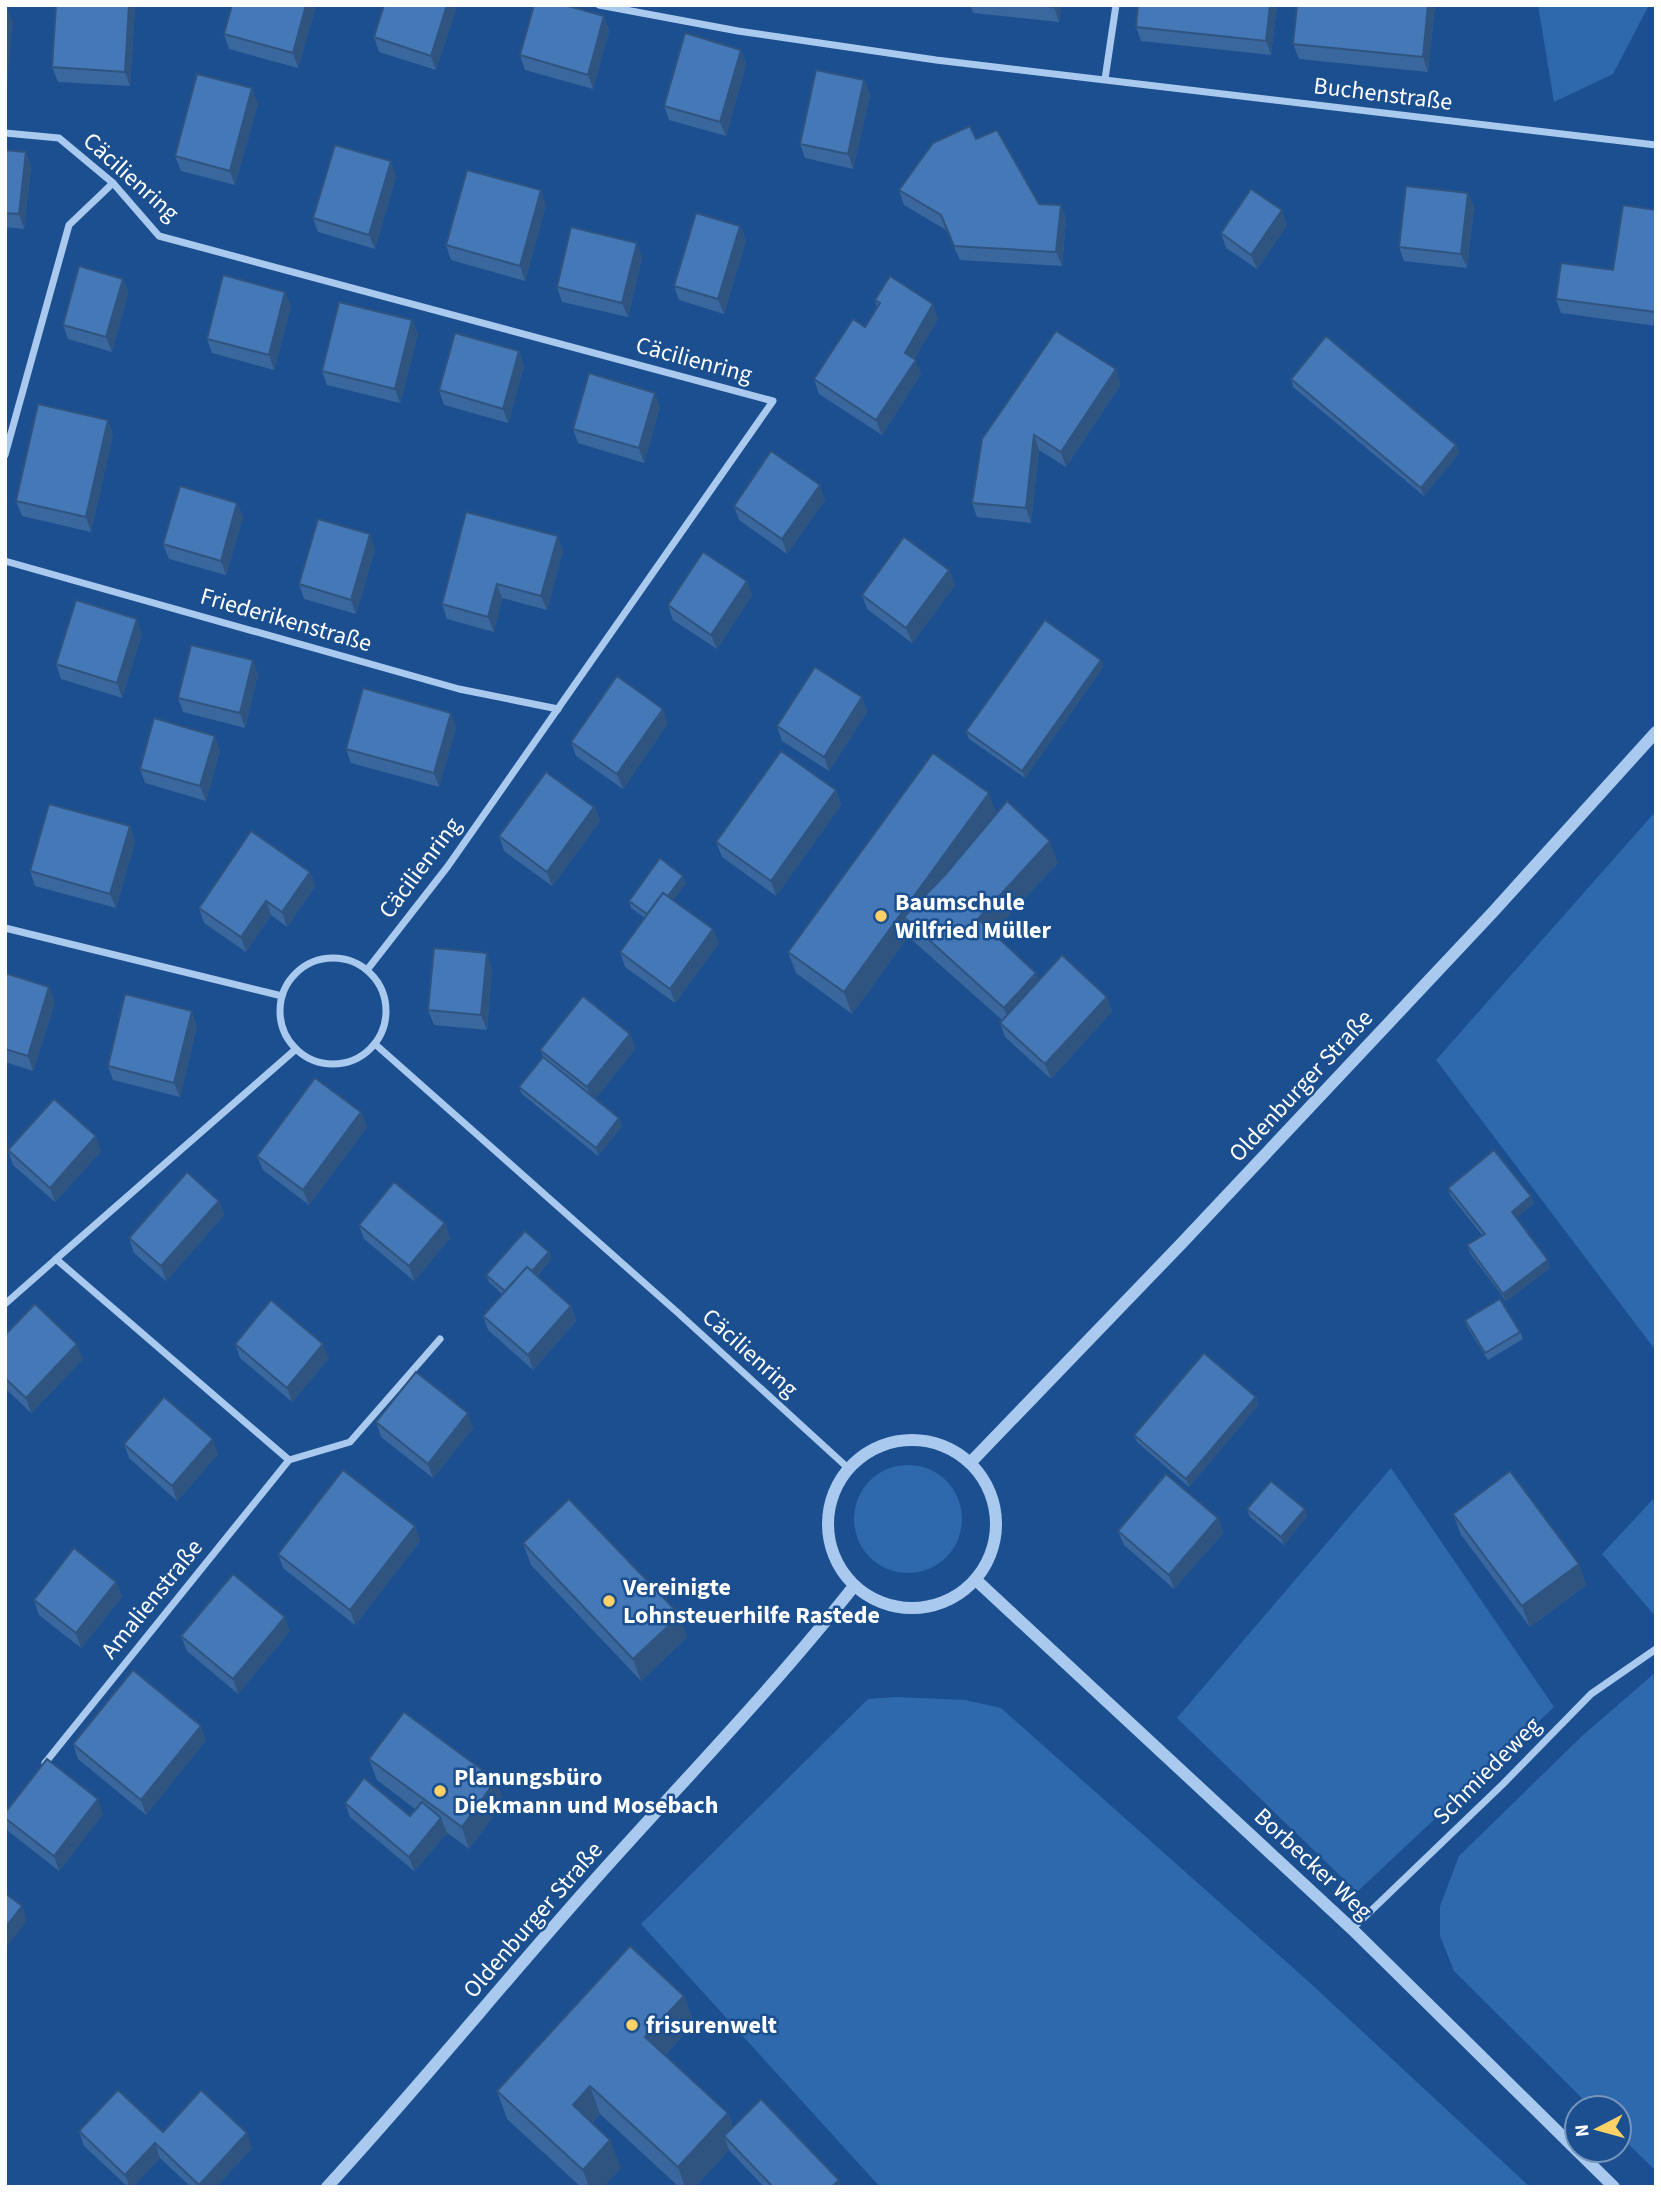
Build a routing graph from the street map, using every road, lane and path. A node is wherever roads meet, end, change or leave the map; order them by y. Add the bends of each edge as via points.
1 (599, 5) edge
2 (1116, 5) edge
3 (1105, 79) junction
4 (5, 133) edge
5 (1656, 145) edge
6 (113, 184) junction
7 (5, 455) edge
8 (5, 561) edge
9 (558, 709) junction
10 (1656, 732) edge
11 (5, 928) edge
12 (367, 970) junction
13 (282, 996) junction
14 (374, 1044) junction
15 (296, 1049) junction
16 (56, 1259) junction
17 (5, 1304) edge
18 (440, 1339) dead end
19 (289, 1460) junction
20 (970, 1463) junction
21 (848, 1468) junction
22 (976, 1580) junction
23 (854, 1586) junction
24 (1656, 1649) edge
25 (45, 1763) edge
26 (1352, 1929) junction
27 (327, 2187) edge
28 (1614, 2187) edge

1 - 3 street, Buchenstraße via 738,31
2 - 3 street
3 - 5 street, Buchenstraße
4 - 6 street, Cäcilienring via 59,138
6 - 7 street via 69,225
6 - 9 street, Cäcilienring via 159,236 773,401
8 - 9 street, Friederikenstraße via 459,689
9 - 12 street, Cäcilienring via 448,866
10 - 20 street, Oldenburger Straße via 1493,912
11 - 13 street
12 - 13 street via 343,959 318,960 289,980
12 - 14 street via 385,1005 384,1025
13 - 15 street via 281,1024
14 - 15 street via 364,1054 337,1064 308,1058
14 - 21 street, Cäcilienring
15 - 16 street
16 - 17 street
16 - 19 street
18 - 19 street via 350,1442
19 - 25 street, Amalienstraße
20 - 21 street via 935,1442 907,1439 879,1445
20 - 22 street via 981,1474 993,1500 996,1528 990,1556
21 - 23 street via 828,1509 828,1537 837,1564
22 - 23 street via 955,1597 930,1607 903,1608 877,1601
22 - 26 street, Borbecker Weg
23 - 27 street, Oldenburger Straße
24 - 26 street, Schmiedeweg via 1591,1694
26 - 28 street, Borbecker Weg

